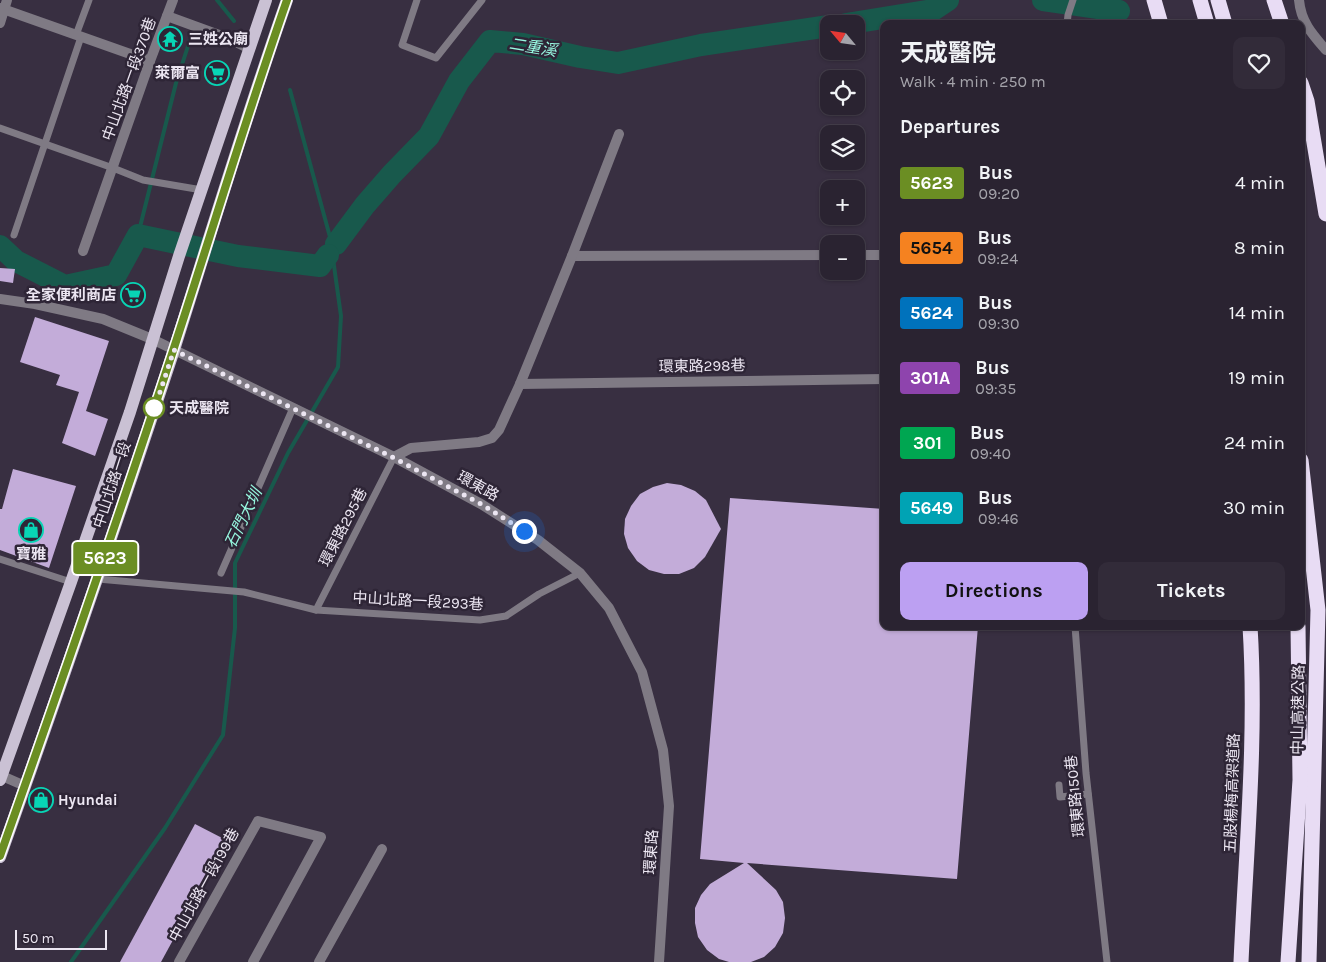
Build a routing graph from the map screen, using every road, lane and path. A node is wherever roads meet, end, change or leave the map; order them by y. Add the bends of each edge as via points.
1 (89, 0) edge
2 (173, 0) edge
3 (266, 0) edge
4 (287, 0) edge
5 (417, 0) edge
6 (482, 0) edge
7 (1073, 0) edge
8 (1154, 0) edge
9 (1200, 0) edge
10 (1218, 0) edge
11 (1274, 0) edge
12 (1299, 0) edge
13 (4, 6) edge
14 (167, 16) junction
15 (1067, 20) edge
16 (1160, 20) edge
17 (1206, 20) edge
18 (1224, 20) edge
19 (1281, 20) edge
20 (1304, 20) edge
21 (0, 23) edge
22 (1305, 23) edge
23 (79, 36) junction
24 (250, 49) junction
25 (1326, 50) edge
26 (150, 61) junction
27 (1305, 95) edge
28 (0, 128) edge
29 (619, 134) dead end
30 (45, 144) junction
31 (113, 168) junction
32 (202, 190) junction
33 (1326, 214) edge
34 (14, 235) dead end
35 (83, 251) dead end
36 (820, 255) edge
37 (865, 255) edge
38 (880, 255) edge
39 (572, 256) junction
40 (0, 299) edge
41 (152, 339) junction
42 (174, 350) junction
43 (880, 379) edge
44 (520, 384) junction
45 (298, 410) junction
46 (394, 458) junction
47 (1305, 495) edge
48 (0, 559) edge
49 (221, 573) dead end
50 (580, 573) junction
51 (98, 579) junction
52 (71, 582) junction
53 (316, 610) junction
54 (1076, 630) edge
55 (1250, 630) edge
56 (1298, 630) edge
57 (1, 777) edge
58 (1058, 785) dead end
59 (25, 786) junction
60 (1088, 794) junction
61 (382, 849) dead end
62 (0, 856) edge
63 (179, 962) edge
64 (253, 962) edge
65 (319, 962) edge
66 (659, 962) edge
67 (1107, 962) edge
68 (1241, 962) edge
69 (1288, 962) edge
70 (1309, 962) edge

1 - 23 lane
2 - 14 street, 中山北路一段370巷
3 - 24 main road
4 - 42 main road, 中山北路一段 via 251,102
5 - 6 lane via 402,45 436,58
7 - 15 lane
8 - 16 highway
9 - 17 highway
10 - 18 highway
11 - 19 highway
12 - 20 street
13 - 21 street
13 - 23 street
14 - 24 street
14 - 26 street, 中山北路一段370巷
22 - 25 street
23 - 26 street
23 - 30 lane
24 - 32 main road
26 - 31 street, 中山北路一段370巷
27 - 33 highway
28 - 30 lane
29 - 39 street
30 - 31 lane
30 - 34 lane
31 - 32 lane via 143,180
31 - 35 street, 中山北路一段370巷
32 - 41 main road, 中山北路一段
36 - 39 street
37 - 38 street
39 - 44 street
40 - 41 street, 環東路 via 103,320
41 - 42 street, 環東路
41 - 52 main road, 中山北路一段
42 - 45 street, 環東路
42 - 51 main road, 中山北路一段
43 - 44 street, 環東路298巷
44 - 46 street via 492,438 411,448
45 - 46 street, 環東路
45 - 49 lane
46 - 50 street, 環東路 via 481,504 538,540
46 - 53 lane, 環東路295巷
47 - 70 highway, 中山高速公路 via 1318,610
48 - 52 lane
50 - 53 lane, 中山北路一段293巷 via 506,616 480,620
50 - 66 street, 環東路 via 609,608 642,672 663,750 669,806
51 - 53 lane, 中山北路一段293巷 via 244,592
51 - 59 main road, 中山北路一段
52 - 57 main road, 中山北路一段
54 - 60 lane, 環東路150巷
55 - 68 highway, 五股楊梅高架道路 via 1252,782
56 - 69 highway, 中山高速公路 via 1300,780
57 - 59 street
58 - 60 lane via 1060,797
59 - 62 main road, 中山北路一段
60 - 67 lane, 環東路150巷
61 - 65 street
63 - 64 street, 中山北路一段199巷 via 258,820 321,837

